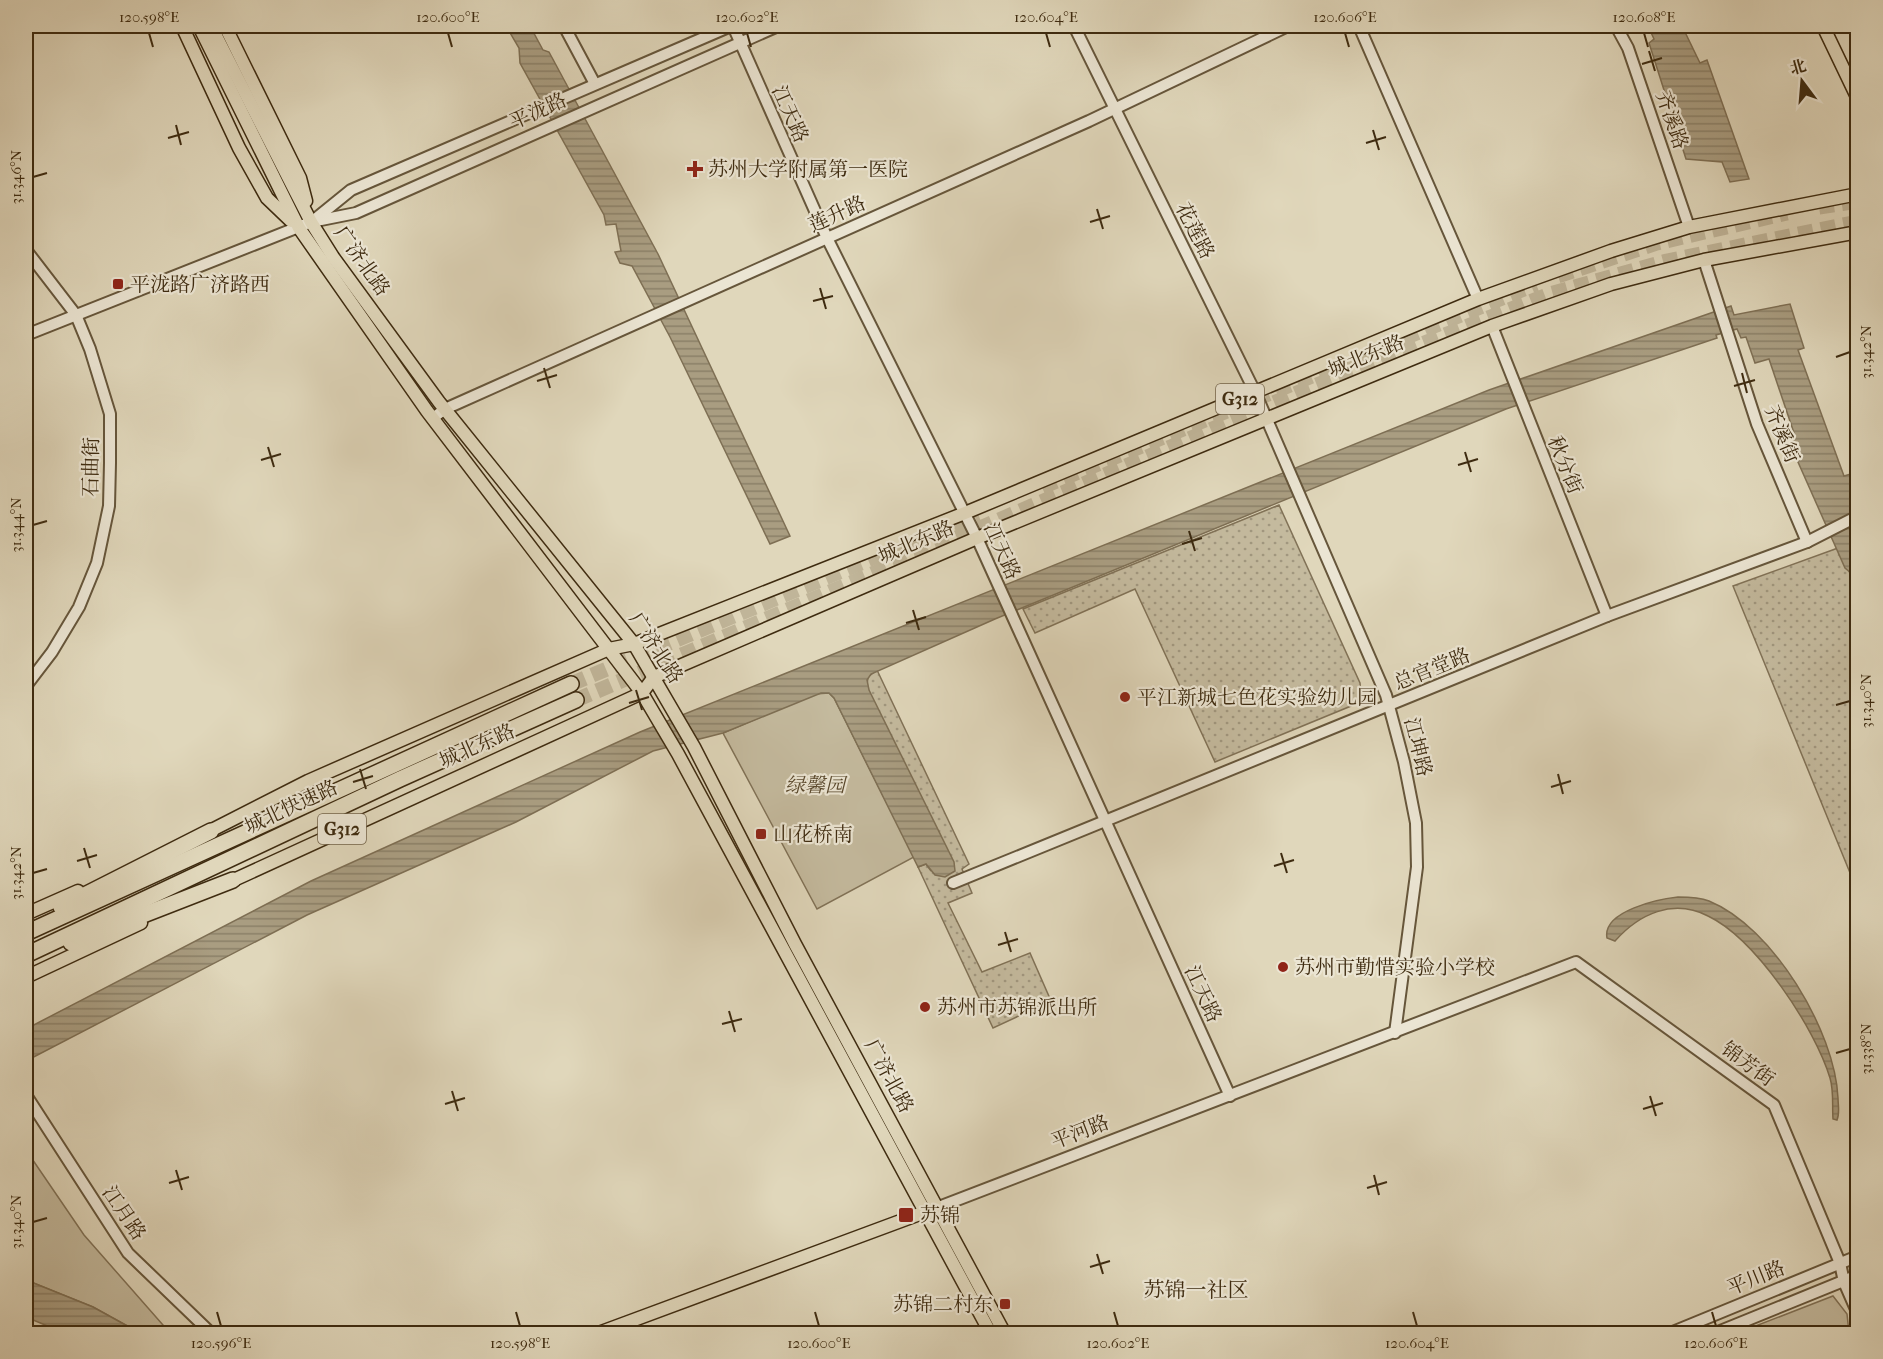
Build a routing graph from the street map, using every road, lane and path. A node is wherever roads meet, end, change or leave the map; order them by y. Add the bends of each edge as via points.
1 (182, 26) edge
2 (198, 26) edge
3 (211, 26) edge
4 (225, 26) edge
5 (564, 26) edge
6 (732, 26) edge
7 (778, 26) edge
8 (1074, 26) edge
9 (1288, 26) edge
10 (1359, 26) edge
11 (1616, 26) edge
12 (1823, 26) edge
13 (1853, 26) edge
14 (1857, 34) edge
15 (740, 42) junction
16 (214, 44) junction
17 (595, 84) junction
18 (1857, 99) edge
19 (1113, 107) junction
20 (1857, 194) edge
21 (311, 222) junction
22 (1689, 227) junction
23 (299, 228) junction
24 (1857, 232) edge
25 (827, 238) junction
26 (26, 250) edge
27 (1704, 260) junction
28 (1479, 299) junction
29 (76, 315) junction
30 (1492, 326) junction
31 (26, 335) edge
32 (1256, 392) junction
33 (445, 409) junction
34 (433, 418) junction
35 (1266, 418) junction
36 (1282, 454) joint
37 (965, 513) junction
38 (1857, 516) edge
39 (977, 537) junction
40 (1807, 542) junction
41 (1607, 616) junction
42 (634, 644) junction
43 (609, 649) junction
44 (654, 677) junction
45 (572, 684) tunnel mouth
46 (26, 686) edge
47 (642, 693) junction
48 (576, 700) tunnel mouth
49 (1389, 706) junction
50 (1104, 820) junction
51 (211, 831) junction
52 (233, 880) junction
53 (953, 883) dead end
54 (26, 914) edge
55 (26, 931) edge
56 (26, 956) edge
57 (1576, 962) joint
58 (26, 977) edge
59 (1395, 1033) junction
60 (26, 1095) edge
61 (1230, 1096) junction
62 (931, 1210) junction
63 (1857, 1256) edge
64 (1840, 1263) junction
65 (1857, 1275) edge
66 (1844, 1282) junction
67 (1857, 1314) edge
68 (628, 1328) edge
69 (212, 1334) edge
70 (596, 1334) edge
71 (991, 1334) edge
72 (1005, 1334) edge
73 (1668, 1334) edge
74 (1713, 1334) edge

1 - 23 main road via 223,116 267,198
2 - 16 main road, 广济北路
3 - 16 main road, 广济北路
4 - 21 main road via 300,178
5 - 17 street
6 - 15 street, 江天路
6 - 17 street, 平泷路
7 - 15 street, 平泷路
8 - 19 street, 花莲路
9 - 19 street, 莲升路
10 - 28 street
11 - 22 street, 齐溪路 via 1628,48
12 - 18 main road
13 - 14 main road
15 - 21 street, 平泷路 via 356,213
15 - 25 street, 江天路
16 - 21 main road, 广济北路
16 - 23 main road, 广济北路
17 - 21 street, 平泷路 via 351,190
19 - 25 street, 莲升路
19 - 32 street, 花莲路
20 - 22 main road, 城北东路 / G312
21 - 23 street, 平泷路
21 - 33 main road, 广济北路
22 - 28 main road, 城北东路 / G312
23 - 29 street, 平泷路
23 - 34 main road, 广济北路
24 - 27 main road, 城北东路 / G312
25 - 33 street, 莲升路
25 - 37 street, 江天路
26 - 29 street, 石曲街
27 - 30 main road, 城北东路 / G312 via 1611,284
27 - 40 street, 齐溪街 via 1757,424
28 - 32 main road, 城北东路 / G312
29 - 31 street, 平泷路
29 - 46 street, 石曲街 via 110,414 109,506 97,563 79,607
30 - 35 main road, 城北东路 / G312
30 - 41 street, 秋分街
32 - 35 street, 花莲路
32 - 37 main road, 城北东路 / G312
33 - 34 street, 莲升路
33 - 42 main road, 广济北路
34 - 43 main road, 广济北路
35 - 36 street, 花莲路
35 - 39 main road, 城北东路 / G312
36 - 49 street, 江坤路
37 - 39 street, 江天路
37 - 42 main road, 城北东路 / G312
38 - 40 street, 总官堂路
39 - 44 main road, 城北东路 / G312
39 - 50 street, 江天路
40 - 41 street, 总官堂路
41 - 49 street, 总官堂路
42 - 43 main road, 城北东路 / G312
42 - 44 main road, 广济北路
43 - 47 main road, 广济北路
43 - 51 main road, 城北东路 / G312 via 308,781
44 - 47 main road, 城北东路 / G312
44 - 62 main road, 广济北路 via 694,747
45 - 55 highway, 城北快速路
47 - 52 main road, 城北东路 / G312
47 - 62 main road, 广济北路
48 - 56 highway, 城北快速路
49 - 50 street, 总官堂路
49 - 59 street, 江坤路 via 1416,823 1417,867
50 - 53 street, 总官堂路
50 - 61 street, 江天路
51 - 54 main road, 城北东路 / G312
51 - 55 highway via 81,896
52 - 56 highway via 104,932
52 - 58 main road, 城北东路 / G312
57 - 59 street, 平河路
57 - 64 street, 锦芳街 via 1774,1105
59 - 61 street, 平河路
60 - 69 street, 江月路 via 128,1253
61 - 62 street, 平河路
62 - 68 main road, 平河路
62 - 71 main road, 广济北路
62 - 72 main road, 广济北路
63 - 64 street, 平川路
64 - 66 street, 锦芳街
64 - 73 street, 平川路
65 - 66 street, 平川路
66 - 67 street, 锦芳街
66 - 74 street, 平川路
68 - 70 main road, 平河路

